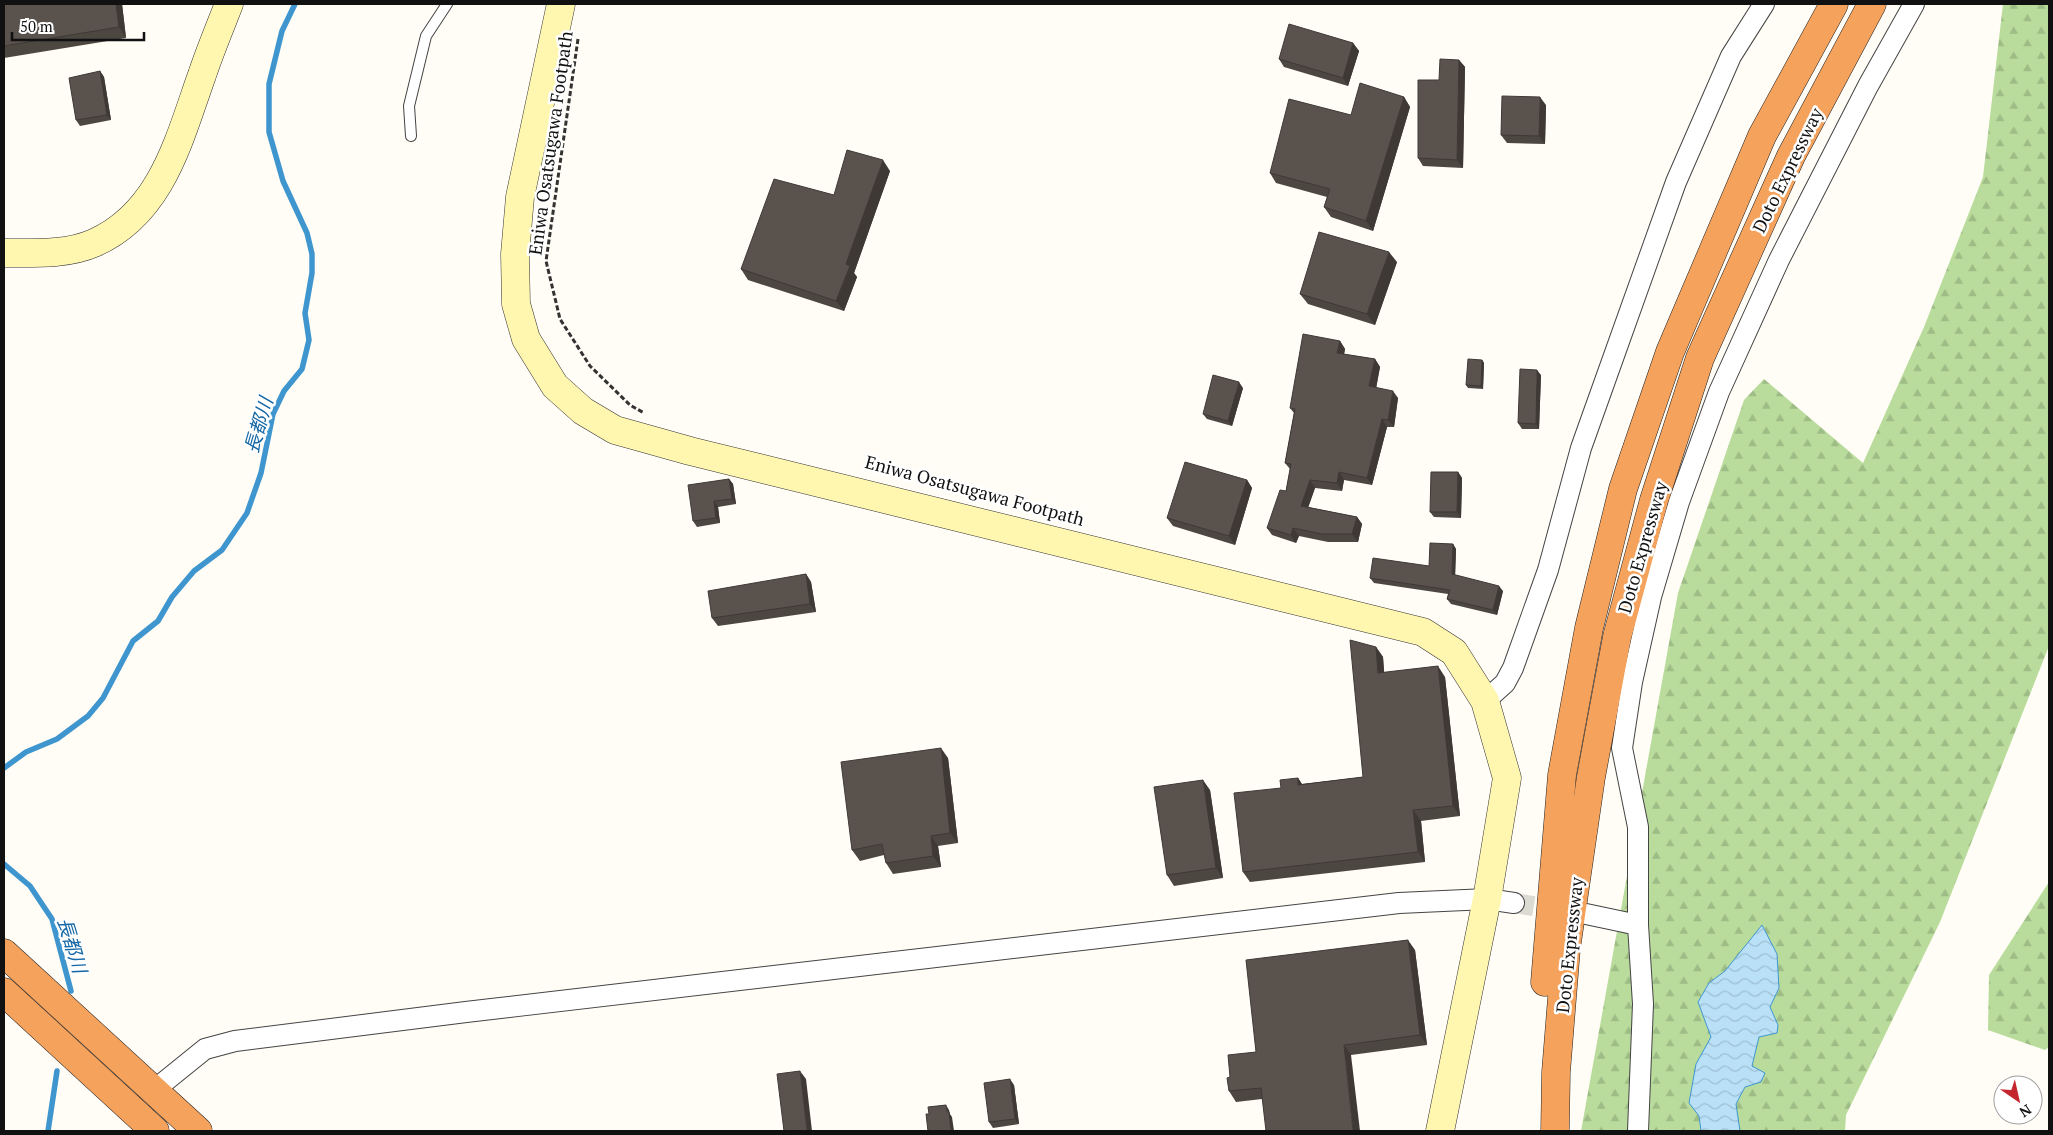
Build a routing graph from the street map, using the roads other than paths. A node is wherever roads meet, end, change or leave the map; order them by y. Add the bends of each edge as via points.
1 (229, 4) edge
2 (447, 4) edge
3 (561, 4) edge
4 (1764, 4) edge
5 (1834, 4) edge
6 (1872, 4) edge
7 (1914, 4) edge
8 (411, 136) dead end
9 (4, 253) edge
10 (1485, 701) junction
11 (1487, 899) junction
12 (1514, 903) tunnel mouth
13 (1586, 914) tunnel mouth
14 (1638, 925) junction
15 (4, 953) edge
16 (4, 992) edge
17 (153, 1091) junction
18 (155, 1131) edge
19 (198, 1131) edge
20 (1440, 1131) edge
21 (1541, 1131) edge
22 (1555, 1131) edge
23 (1638, 1131) edge

1 - 9 street via 177,149 156,187 132,219 94,243 68,250
2 - 8 lane via 426,36 409,106
3 - 10 street via 520,197 515,254 516,304 526,339 555,386 583,411 615,430 690,451 1424,632 1454,652
4 - 10 street via 1731,56 1676,182 1581,448 1548,570 1514,668 1505,683
5 - 21 highway, Doto Expressway via 1762,136 1670,352 1623,490 1589,628 1562,775 1546,950
6 - 22 highway, Doto Expressway via 1791,156 1704,350 1654,500 1617,637 1591,777 1566,949 1556,1072
7 - 14 street via 1779,260 1719,392 1679,502 1651,597 1632,682 1622,748 1638,827
10 - 11 street via 1507,778
11 - 12 street
11 - 17 street via 1399,903 235,1041 205,1049
11 - 20 street
13 - 14 street
14 - 23 street via 1644,1004
15 - 17 highway
16 - 18 highway
17 - 19 highway

